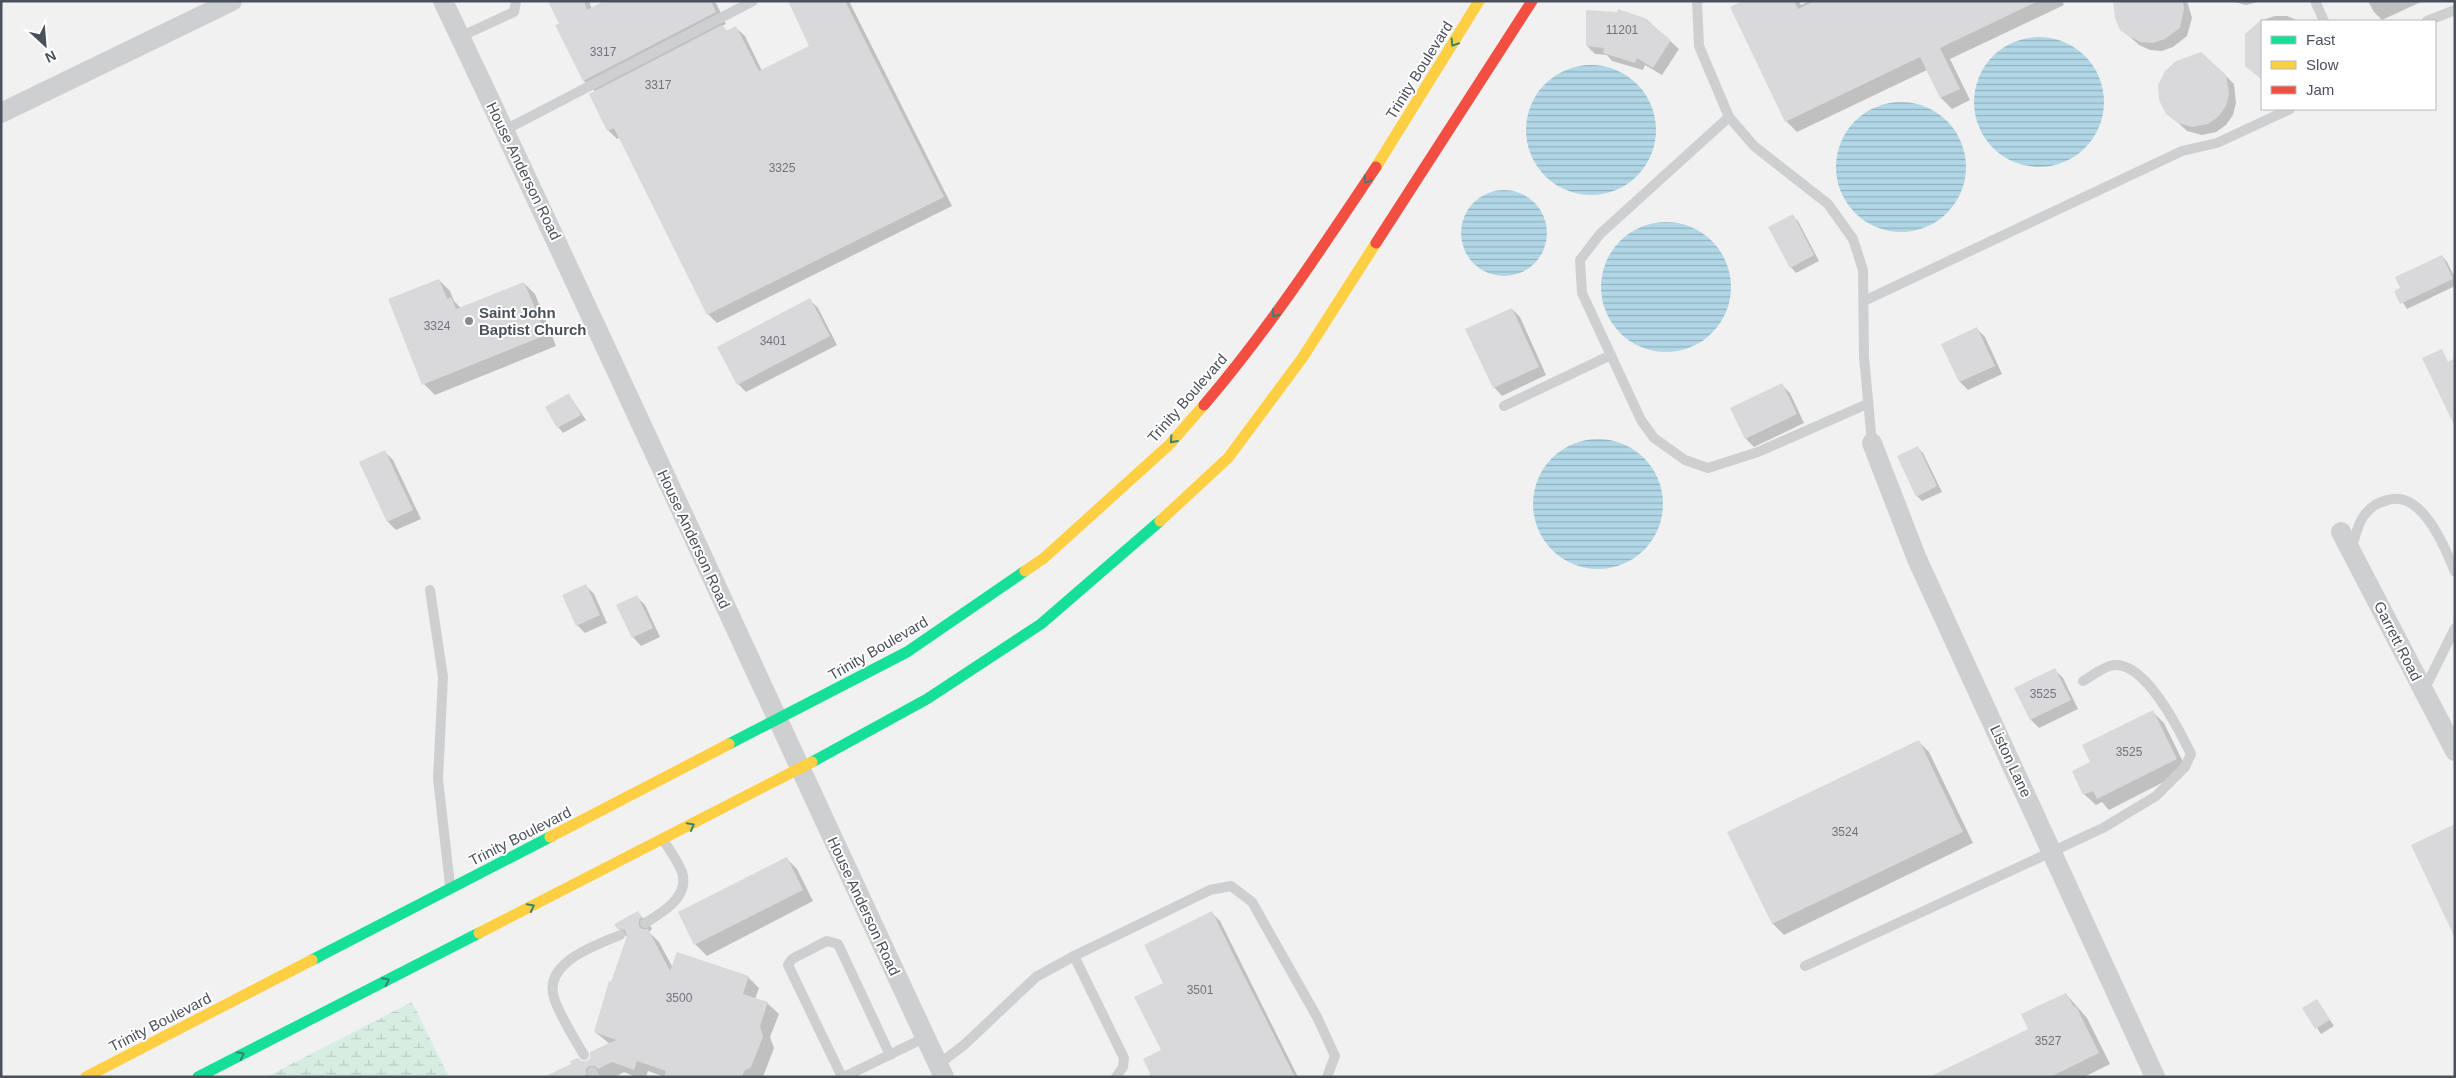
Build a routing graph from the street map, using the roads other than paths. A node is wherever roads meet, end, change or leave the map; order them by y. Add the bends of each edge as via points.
1 (232, 1) edge
2 (443, 1) edge
3 (516, 1) edge
4 (754, 1) edge
5 (1480, 1) edge
6 (1532, 1) edge
7 (2315, 1) edge
8 (1699, 2) edge
9 (2455, 10) edge
10 (2324, 20) edge
11 (2430, 20) edge
12 (460, 37) junction
13 (2288, 110) edge
14 (1, 113) edge
15 (1729, 117) junction
16 (505, 130) junction
17 (1864, 300) junction
18 (1611, 355) junction
19 (1867, 404) junction
20 (1504, 406) dead end
21 (1872, 443) joint
22 (2341, 532) dead end
23 (2350, 550) junction
24 (2455, 572) edge
25 (430, 590) dead end
26 (2455, 628) edge
27 (2083, 681) dead end
28 (2423, 690) junction
29 (778, 720) junction
30 (2455, 751) edge
31 (800, 769) junction
32 (664, 840) junction
33 (2052, 850) junction
34 (451, 889) junction
35 (645, 923) dead end
36 (620, 935) dead end
37 (1074, 956) junction
38 (1805, 966) dead end
39 (926, 1038) junction
40 (584, 1055) dead end
41 (890, 1055) junction
42 (942, 1071) edge
43 (86, 1077) edge
44 (198, 1077) edge
45 (843, 1077) edge
46 (1116, 1077) edge
47 (1327, 1077) edge
48 (2155, 1077) edge

1 - 14 street
2 - 12 street, House Anderson Road
3 - 12 lane via 514,12
4 - 16 lane
5 -> 29 main road, Trinity Boulevard via 1389,148 1305,274 1233,371 1168,445 1044,558 972,609 907,652
6 - 31 main road via 1308,349 1228,458 1131,548 1041,624 927,699
7 - 10 lane
8 - 15 lane via 1698,46
9 - 11 lane
12 - 16 street, House Anderson Road
13 - 17 lane via 2217,143 2182,151
15 - 17 lane via 1754,146 1828,204 1853,239 1863,270
15 - 18 lane via 1600,234 1580,260 1582,293
16 - 29 street, House Anderson Road
17 - 19 lane
18 - 19 lane via 1641,420 1654,438 1685,460 1708,468 1758,452
18 - 20 lane
19 - 21 lane
21 - 33 street, Liston Lane via 1917,559
22 - 23 street, Garrett Road
23 - 24 lane via 2363,517 2377,502 2396,497 2419,507 2444,544
23 - 28 street, Garrett Road
25 - 34 lane via 443,677 438,779
26 - 28 lane
27 - 33 lane via 2112,665 2125,665 2146,681 2191,754 2185,768 2156,796 2103,828
28 - 30 street, Garrett Road
29 - 31 street, House Anderson Road
29 - 34 main road, Trinity Boulevard
32 -> 31 main road
31 - 39 street, House Anderson Road
32 - 35 lane via 683,876 682,888 666,910
44 -> 32 main road
33 - 38 lane
33 - 48 street, Liston Lane
34 - 43 main road, Trinity Boulevard
36 - 40 lane via 588,949 561,966 554,976 554,1000
37 - 42 lane via 1036,978 964,1044
37 - 46 lane via 1124,1058 1123,1067
37 - 47 lane via 1210,890 1231,886 1252,902 1317,1017 1334,1056
39 - 41 lane
39 - 42 street, House Anderson Road
41 - 45 lane
41 - 45 lane via 838,944 827,941 792,959 788,965

